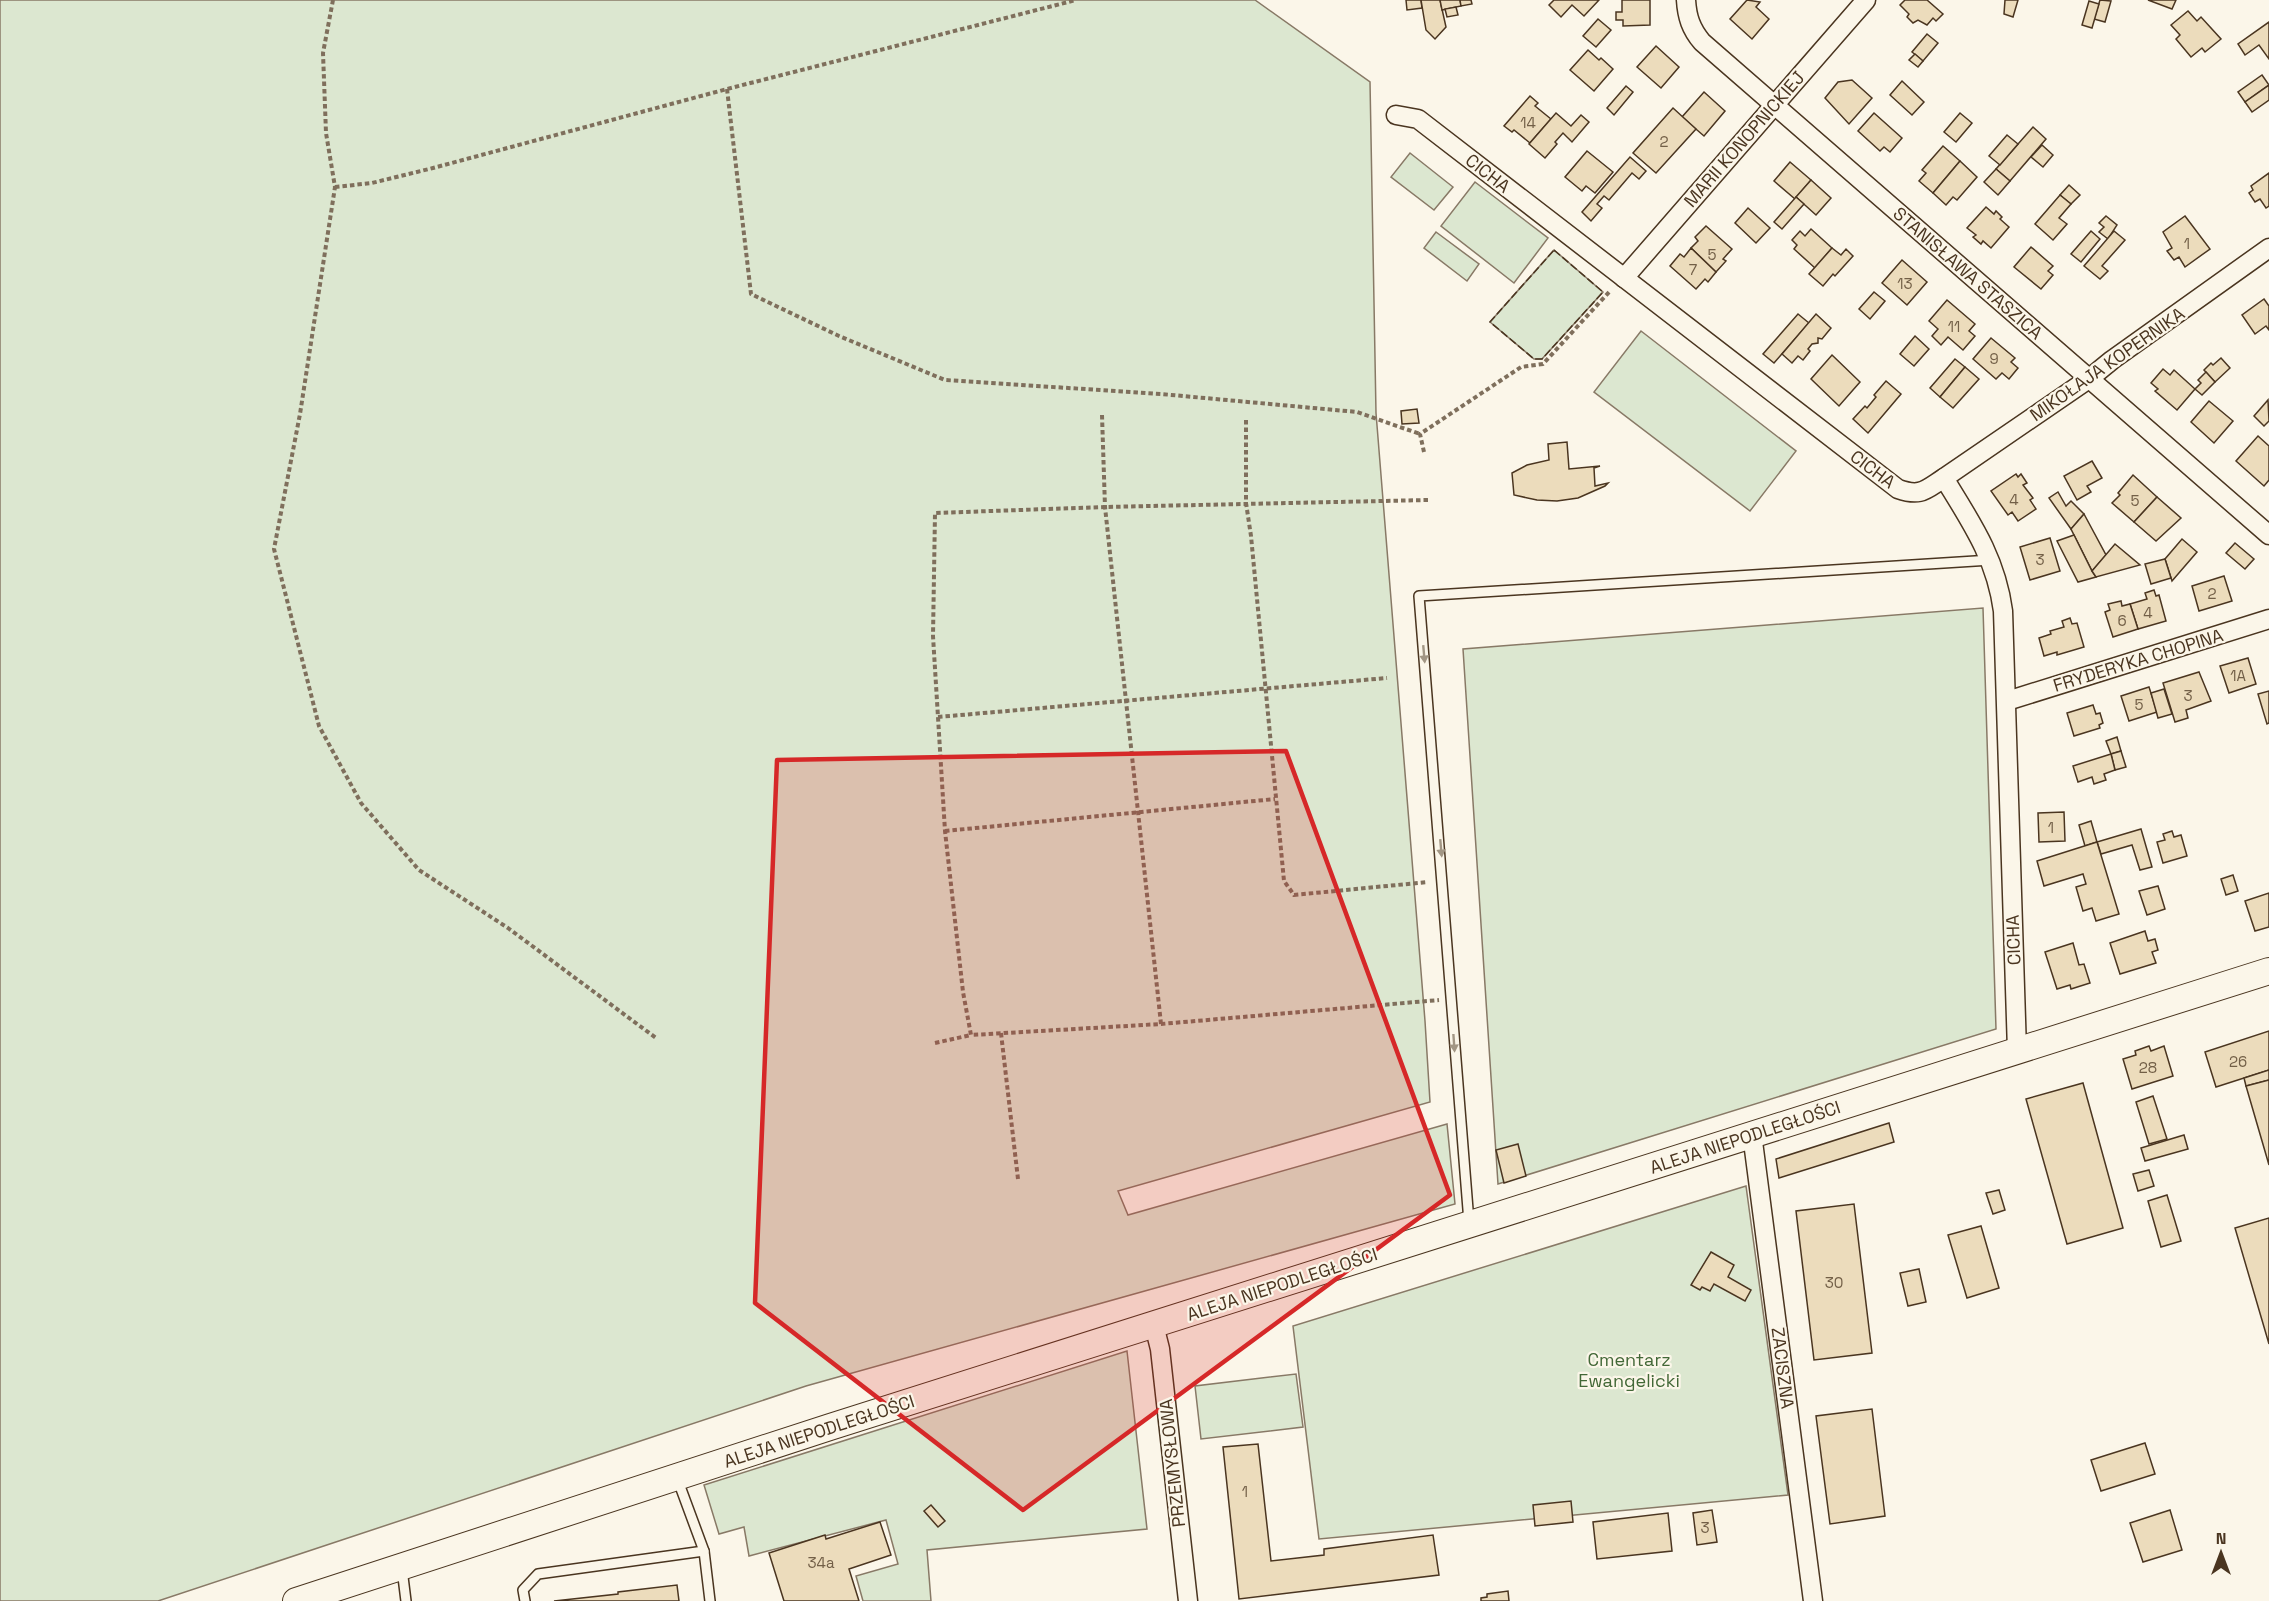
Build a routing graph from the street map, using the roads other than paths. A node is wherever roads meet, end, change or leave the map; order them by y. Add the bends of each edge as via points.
1 (1686, 0) edge
2 (1866, 0) edge
3 (1774, 104) junction
4 (1396, 115) dead end
5 (2269, 248) edge
6 (1624, 278) junction
7 (2090, 378) junction
8 (1944, 478) junction
9 (2269, 535) edge
10 (1991, 560) junction
11 (2269, 619) edge
12 (2007, 701) junction
13 (2269, 971) edge
14 (2017, 1050) junction
15 (1752, 1134) junction
16 (1469, 1224) junction
17 (1154, 1325) junction
18 (677, 1478) junction
19 (704, 1551) junction
20 (402, 1567) junction
21 (296, 1601) edge
22 (406, 1601) edge
23 (525, 1601) edge
24 (710, 1601) edge
25 (1188, 1601) edge
26 (1813, 1601) edge

1 - 3 street, STANISŁAWA STASZICA via 1694,33
2 - 3 street, MARII KONOPNICKIEJ
3 - 6 street, MARII KONOPNICKIEJ
3 - 7 street, STANISŁAWA STASZICA
4 - 6 street, CICHA via 1418,119
5 - 7 street, MIKOŁAJA KOPERNIKA
6 - 8 street, CICHA via 1898,489 1912,494
7 - 8 street, MIKOŁAJA KOPERNIKA
7 - 9 street, STANISŁAWA STASZICA
8 - 10 street, CICHA
10 - 12 street, CICHA via 2003,611
10 -> 16 lane via 1419,596
11 - 12 street, FRYDERYKA CHOPINA
12 - 14 street, CICHA
13 - 14 main road, ALEJA NIEPODLEGŁOŚCI
14 - 15 main road, ALEJA NIEPODLEGŁOŚCI
15 - 16 main road, ALEJA NIEPODLEGŁOŚCI
15 - 26 street, ZACISZNA
16 - 17 main road, ALEJA NIEPODLEGŁOŚCI
17 - 18 main road, ALEJA NIEPODLEGŁOŚCI
17 - 25 street, PRZEMYSŁOWA via 1160,1349
18 - 19 lane
18 - 20 main road, ALEJA NIEPODLEGŁOŚCI
19 - 23 lane via 538,1574 523,1590
19 - 24 lane
20 - 21 main road, ALEJA NIEPODLEGŁOŚCI
20 - 22 lane

